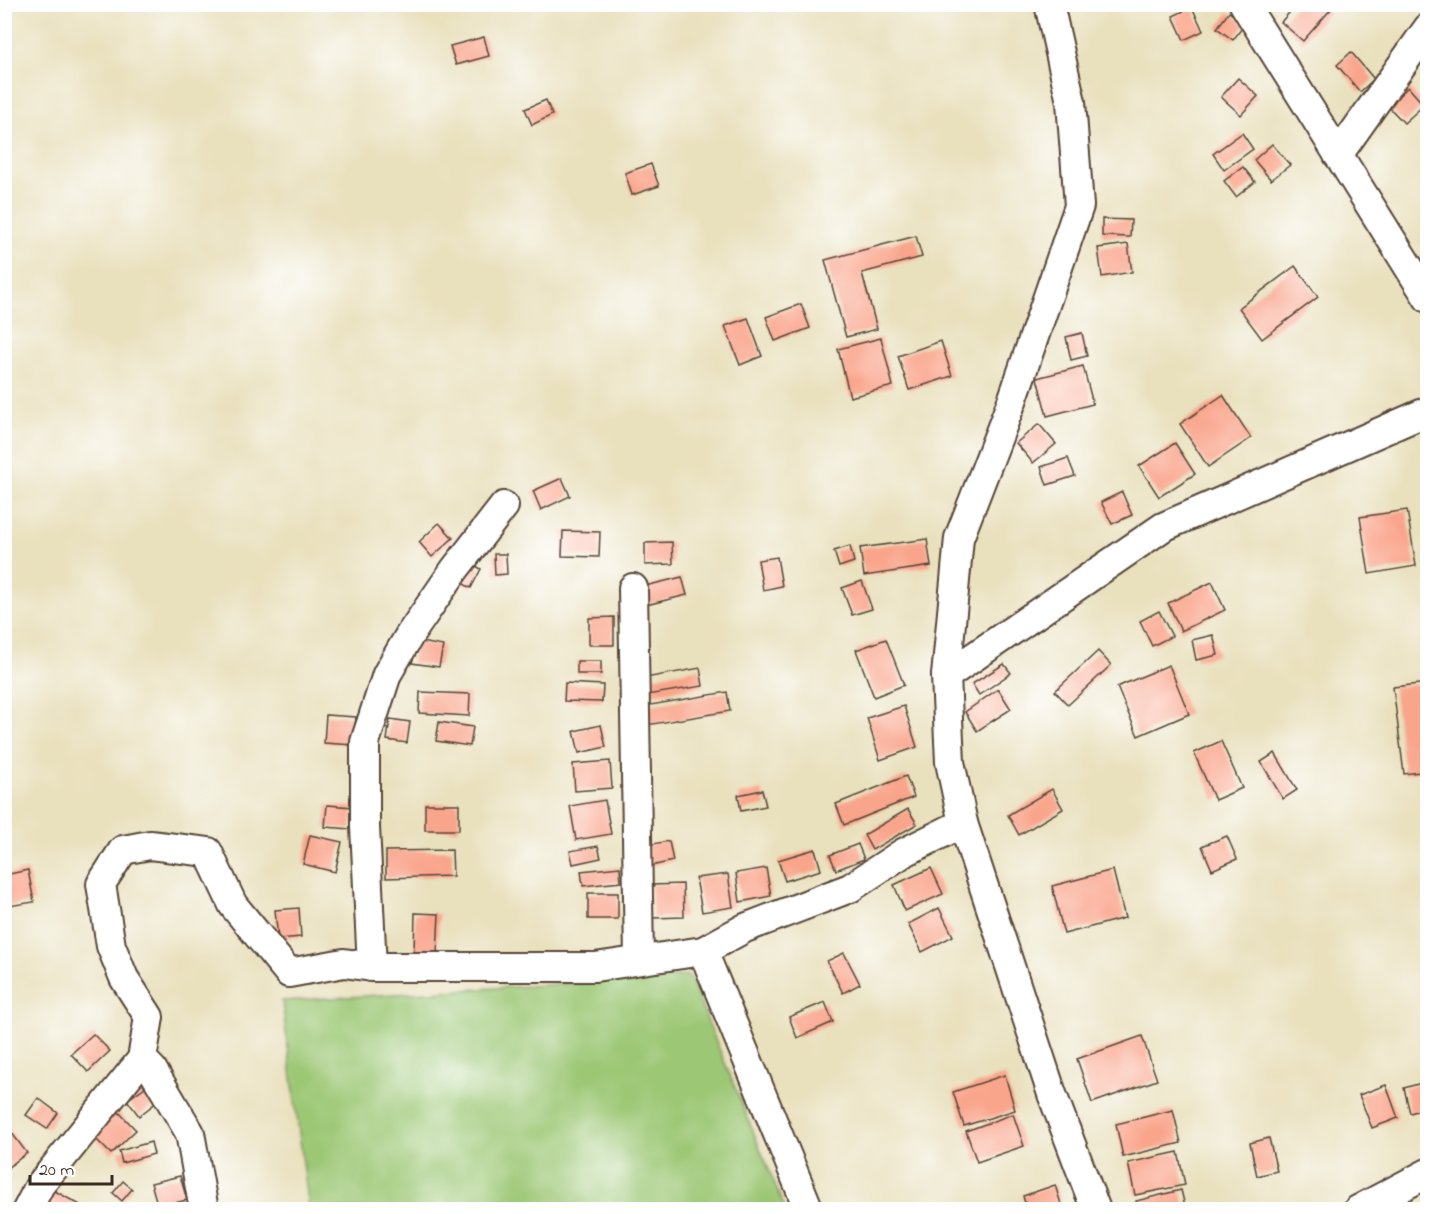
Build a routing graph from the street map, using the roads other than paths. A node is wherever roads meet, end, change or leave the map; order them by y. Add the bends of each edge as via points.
1 (1049, 4) edge
2 (1244, 4) edge
3 (1428, 28) edge
4 (1338, 155) junction
5 (1428, 298) edge
6 (1428, 411) edge
7 (504, 506) dead end
8 (633, 588) dead end
9 (946, 676) junction
10 (963, 823) junction
11 (703, 951) junction
12 (639, 959) junction
13 (372, 967) junction
14 (142, 1059) junction
15 (1428, 1173) edge
16 (27, 1209) edge
17 (204, 1209) edge
18 (808, 1209) edge
19 (1096, 1209) edge
20 (1358, 1209) edge

1 - 9 street via 1071,102 1079,206 1012,401 959,538
2 - 4 street
3 - 4 street
4 - 5 street
6 - 9 street via 1163,527
7 - 13 street via 409,636 387,674 365,742 364,827
8 - 12 street
9 - 10 street via 950,762
10 - 11 street via 903,853 850,888 745,928
10 - 19 street via 1052,1094
11 - 12 street
11 - 18 street
12 - 13 street via 595,967
13 - 14 street via 344,963 289,973 233,905 208,852 150,845 123,850 101,884 111,946 124,978 149,1017
14 - 16 street via 40,1185
14 - 17 street via 152,1069 190,1134
15 - 20 street

